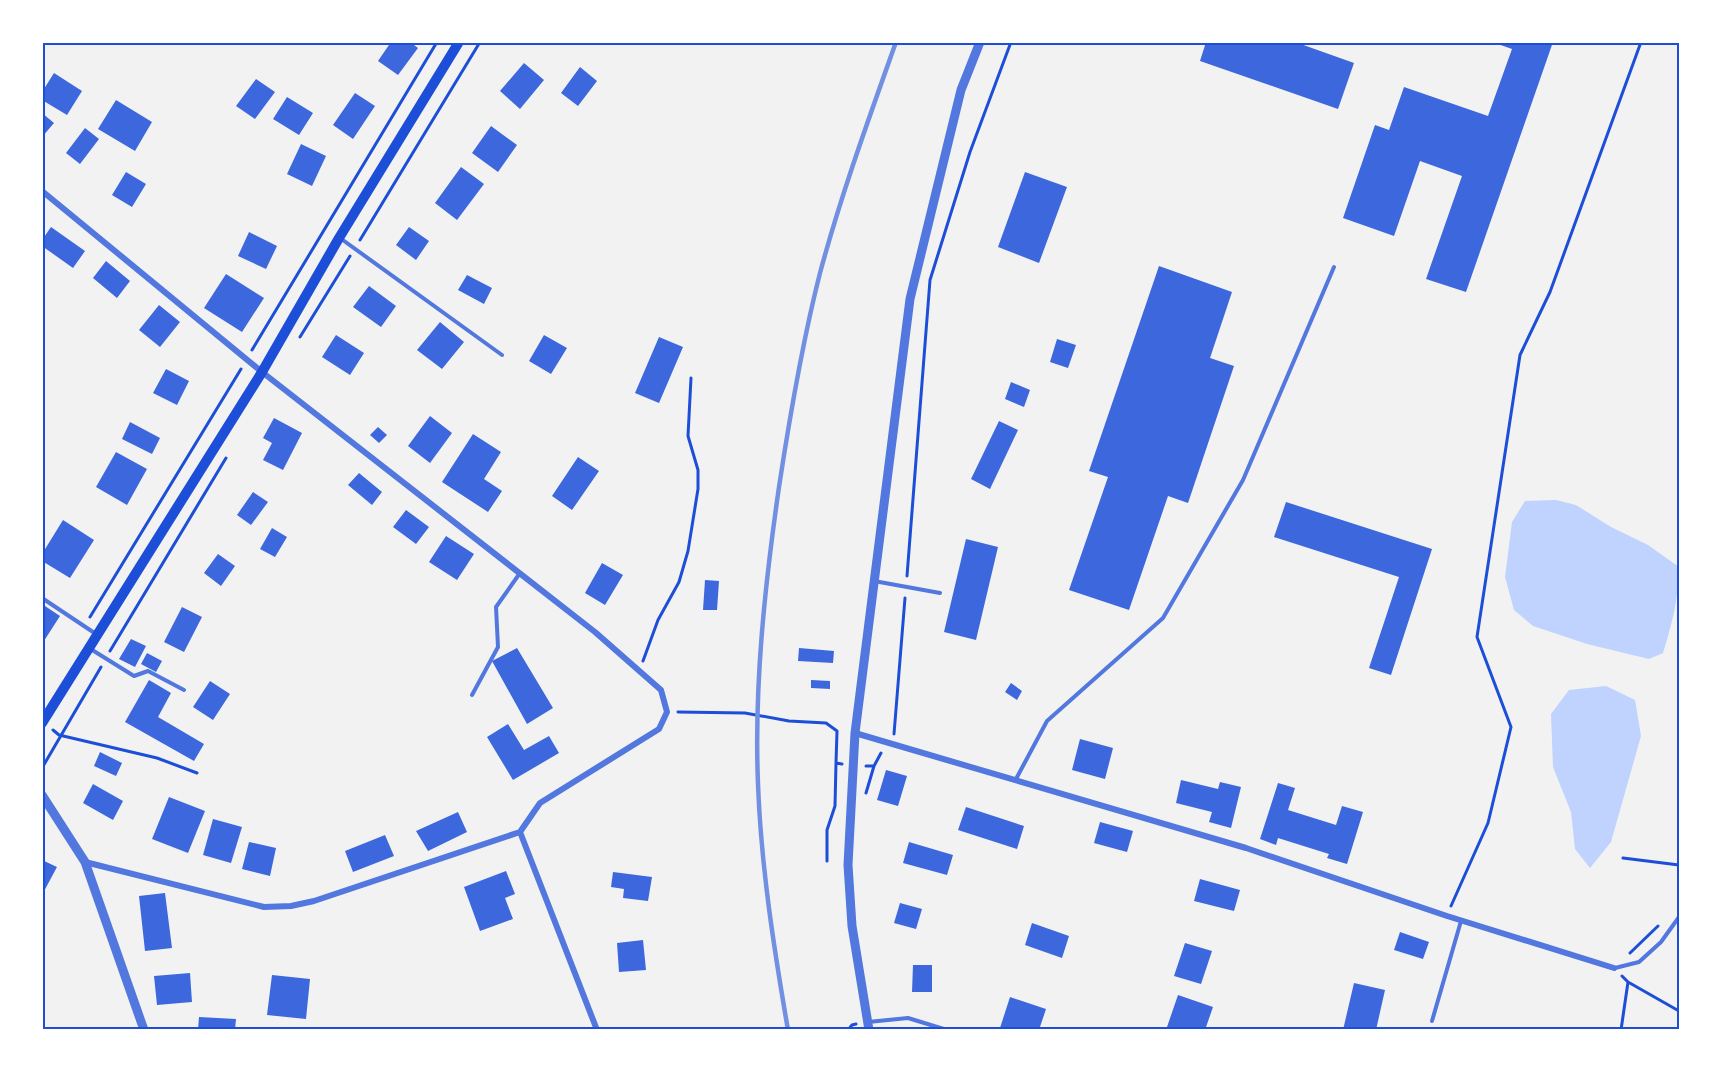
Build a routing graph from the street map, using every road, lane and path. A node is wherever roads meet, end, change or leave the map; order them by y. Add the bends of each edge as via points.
1 (459, 42) edge
2 (980, 42) edge
3 (1011, 42) edge
4 (1641, 42) edge
5 (42, 191) edge
6 (339, 238) junction
7 (1334, 267) dead end
8 (502, 355) dead end
9 (262, 372) junction
10 (691, 378) dead end
11 (520, 572) junction
12 (874, 581) junction
13 (906, 587) junction
14 (940, 592) dead end
15 (42, 598) edge
16 (97, 634) junction
17 (89, 647) junction
18 (640, 671) junction
19 (184, 690) dead end
20 (472, 694) dead end
21 (667, 712) junction
22 (42, 722) edge
23 (855, 733) junction
24 (894, 743) junction
25 (836, 763) junction
26 (854, 765) junction
27 (874, 766) junction
28 (197, 773) dead end
29 (1016, 779) junction
30 (865, 794) dead end
31 (42, 795) edge
32 (520, 832) junction
33 (1623, 858) dead end
34 (827, 861) dead end
35 (85, 862) junction
36 (1679, 865) edge
37 (1447, 916) junction
38 (1679, 917) edge
39 (1461, 920) junction
40 (1663, 921) dead end
41 (1614, 968) junction
42 (1628, 982) junction
43 (1679, 1011) edge
44 (1432, 1021) dead end
45 (868, 1026) edge
46 (144, 1030) edge
47 (597, 1030) edge
48 (947, 1030) edge
49 (1621, 1030) edge

1 - 6 main road
2 - 12 street via 961,90 910,298
3 - 13 path via 970,152 930,280
4 - 37 path via 1550,292 1520,355 1477,637 1511,727 1488,823
5 - 9 street
6 - 8 lane
6 - 9 main road
7 - 29 lane via 1243,480 1163,618 1047,721
9 - 11 street
9 - 16 main road
10 - 18 path via 688,436 698,470 698,489 688,551 680,582 658,620
11 - 18 street
11 - 20 lane via 496,607 498,646
12 - 13 lane
12 - 23 street
13 - 14 lane
13 - 24 path
15 - 16 lane
16 - 17 main road
17 - 19 lane via 134,676 148,671
17 - 22 main road
18 - 21 street via 661,690
21 - 25 path via 745,714 826,723 837,731
21 - 32 street via 659,729 540,803
22 - 28 path via 59,735 157,758
23 - 24 street
23 - 26 street
24 - 27 path via 893,753 881,753
24 - 29 street
25 - 26 path
25 - 34 path
26 - 27 path
26 - 45 street via 848,865 852,926
27 - 30 path
29 - 37 street via 1246,848
31 - 35 street
32 - 35 street via 291,906 264,907
32 - 47 street
33 - 36 path
35 - 46 street
37 - 39 street
38 - 41 lane via 1661,942 1639,962
39 - 41 street
39 - 44 lane
40 - 41 path
41 - 42 path
42 - 43 path
42 - 49 path
45 - 48 lane via 908,1018

